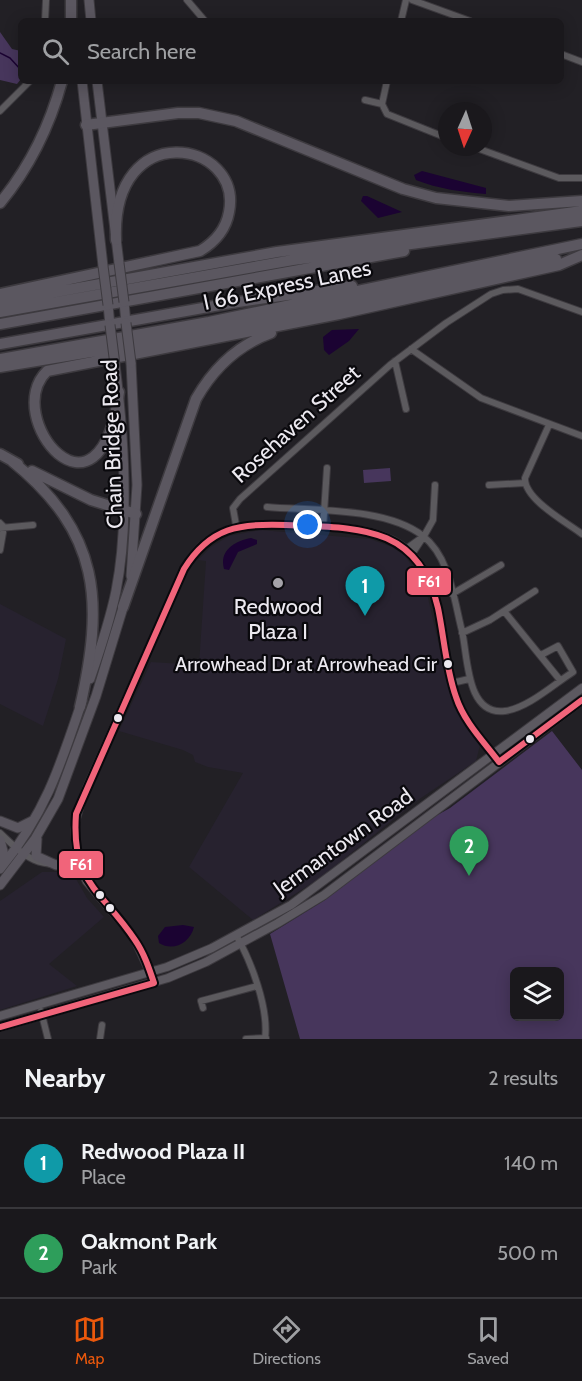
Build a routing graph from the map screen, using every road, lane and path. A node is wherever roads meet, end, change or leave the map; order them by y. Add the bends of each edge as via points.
1 (46, 0) edge
2 (72, 0) edge
3 (89, 0) edge
4 (187, 0) edge
5 (406, 0) edge
6 (412, 0) edge
7 (45, 18) edge
8 (73, 18) edge
9 (91, 18) edge
10 (202, 18) edge
11 (402, 18) edge
12 (462, 18) edge
13 (564, 55) edge
14 (582, 62) edge
15 (27, 84) edge
16 (61, 84) edge
17 (81, 84) edge
18 (98, 84) edge
19 (386, 84) edge
20 (365, 100) dead end
21 (382, 104) junction
22 (0, 111) edge
23 (102, 123) junction
24 (86, 125) junction
25 (438, 135) edge
26 (492, 154) edge
27 (582, 178) edge
28 (582, 201) edge
29 (0, 203) edge
30 (582, 211) edge
31 (582, 221) edge
32 (495, 233) junction
33 (116, 240) junction
34 (582, 244) edge
35 (582, 255) edge
36 (419, 277) junction
37 (0, 294) edge
38 (0, 302) edge
39 (124, 302) junction
40 (104, 305) junction
41 (0, 312) edge
42 (582, 312) edge
43 (339, 314) junction
44 (126, 323) junction
45 (0, 324) edge
46 (105, 326) junction
47 (0, 344) edge
48 (411, 349) junction
49 (0, 359) edge
50 (396, 361) junction
51 (0, 367) edge
52 (23, 391) dead end
53 (119, 392) junction
54 (406, 409) dead end
55 (549, 425) junction
56 (582, 436) edge
57 (0, 454) edge
58 (50, 459) dead end
59 (12, 461) junction
60 (327, 468) dead end
61 (525, 483) junction
62 (435, 485) dead end
63 (489, 485) dead end
64 (267, 507) dead end
65 (123, 511) junction
66 (324, 512) junction
67 (136, 514) junction
68 (33, 525) dead end
69 (236, 525) junction
70 (1, 526) edge
71 (323, 528) junction
72 (582, 534) edge
73 (424, 536) junction
74 (0, 550) edge
75 (409, 551) junction
76 (501, 565) dead end
77 (535, 591) dead end
78 (452, 594) junction
79 (123, 608) junction
80 (504, 611) junction
81 (462, 633) junction
82 (541, 655) junction
83 (469, 679) junction
84 (560, 680) junction
85 (452, 683) junction
86 (582, 688) edge
87 (582, 700) edge
88 (80, 707) junction
89 (493, 754) junction
90 (499, 762) junction
91 (41, 810) junction
92 (0, 821) edge
93 (0, 833) edge
94 (38, 835) junction
95 (0, 840) edge
96 (20, 852) junction
97 (77, 861) junction
98 (56, 865) junction
99 (0, 868) edge
100 (0, 885) edge
101 (236, 935) junction
102 (240, 944) junction
103 (150, 973) junction
104 (154, 983) junction
105 (257, 986) junction
106 (39, 1005) junction
107 (202, 1008) dead end
108 (42, 1015) junction
109 (0, 1016) edge
110 (102, 1025) dead end
111 (0, 1027) edge
112 (266, 1038) edge
113 (48, 1039) edge
114 (100, 1039) edge
115 (246, 1039) edge

1 - 7 street
2 - 8 highway
3 - 9 main road
4 - 10 street
5 - 11 street
6 - 12 street
13 - 14 street
15 - 22 street
16 - 29 highway via 39,142
17 - 24 main road, Chain Bridge Road
18 - 23 main road, Chain Bridge Road
19 - 21 street
20 - 21 street
21 - 25 street via 390,117
23 - 24 highway
23 - 28 highway via 199,113 236,121 393,186 436,198 509,206
23 - 33 main road, Chain Bridge Road
24 - 40 main road, Chain Bridge Road, bridge
26 - 27 street via 559,178
30 - 38 highway via 277,252
31 - 32 highway, I 66 Express Lanes
32 - 39 highway
32 - 41 highway, I 66 Express Lanes via 262,265
33 - 37 highway via 117,213 124,189 132,174 149,159 171,152 194,155 213,166 224,179 230,197 227,220 216,239 200,251
33 - 39 main road, Chain Bridge Road, bridge
34 - 36 highway, I 66 Express Lanes
35 - 43 highway via 559,265
35 - 51 highway via 181,336
36 - 44 highway
36 - 49 highway, I 66 Express Lanes via 209,322
39 - 40 highway, bridge
39 - 44 main road, Chain Bridge Road
40 - 45 highway
40 - 46 main road, Chain Bridge Road
42 - 48 street, Rosehaven Street via 521,290 502,290
43 - 52 highway via 57,368 34,378
43 - 79 highway via 255,340 211,376 185,424
44 - 46 highway, bridge
44 - 67 main road, Chain Bridge Road, bridge via 136,428
46 - 47 highway
46 - 53 main road, Chain Bridge Road, bridge
48 - 50 street, Rosehaven Street
48 - 55 street via 482,398
50 - 54 street
50 - 69 street, Rosehaven Street via 240,499 233,508
53 - 58 highway via 111,425 96,450 73,461
53 - 65 main road, Chain Bridge Road
55 - 56 street
55 - 61 street
57 - 59 highway
59 - 65 highway via 68,490
59 - 88 highway via 40,485 64,515 87,566 95,629
60 - 66 street
61 - 63 street
61 - 72 street via 534,498
62 - 73 street via 433,520
64 - 66 street
65 - 67 highway
65 - 88 main road, Chain Bridge Road via 116,592
66 - 71 street
66 - 73 street via 383,518
67 - 79 main road, Chain Bridge Road via 132,567
68 - 70 street
69 - 71 street
69 - 97 street via 204,542 184,569 81,800 74,829
70 - 74 street
71 - 75 street via 378,534
73 - 75 street
73 - 78 street via 442,560
75 - 85 street via 432,586
76 - 78 street
77 - 80 street
78 - 81 street
79 - 94 main road, Chain Bridge Road via 68,775
80 - 81 street
80 - 82 street
81 - 83 street
82 - 84 street
82 - 84 street via 558,646 573,672
83 - 84 street via 484,705 504,711
83 - 85 street
85 - 89 street via 463,713
86 - 89 main road, Jermantown Road
87 - 90 main road, Jermantown Road
88 - 91 main road, Chain Bridge Road via 56,779
89 - 90 street
89 - 101 main road, Jermantown Road via 309,894
90 - 102 main road, Jermantown Road via 324,895
91 - 92 main road via 22,828
91 - 96 main road, Chain Bridge Road
93 - 96 street
94 - 96 main road, Chain Bridge Road
94 - 98 main road via 36,856
95 - 99 main road
96 - 98 street via 41,864
96 - 99 main road, Chain Bridge Road
96 - 100 main road, Chain Bridge Road
97 - 98 street
97 - 103 street via 92,891 136,941
101 - 102 street
101 - 103 main road, Jermantown Road
102 - 104 main road, Jermantown Road
102 - 105 street
103 - 104 street
103 - 106 main road, Jermantown Road
104 - 108 main road, Jermantown Road
105 - 107 street via 201,1001
105 - 112 street
106 - 108 street
106 - 109 main road, Jermantown Road
108 - 111 main road, Jermantown Road
108 - 113 street
110 - 114 street
112 - 115 street

